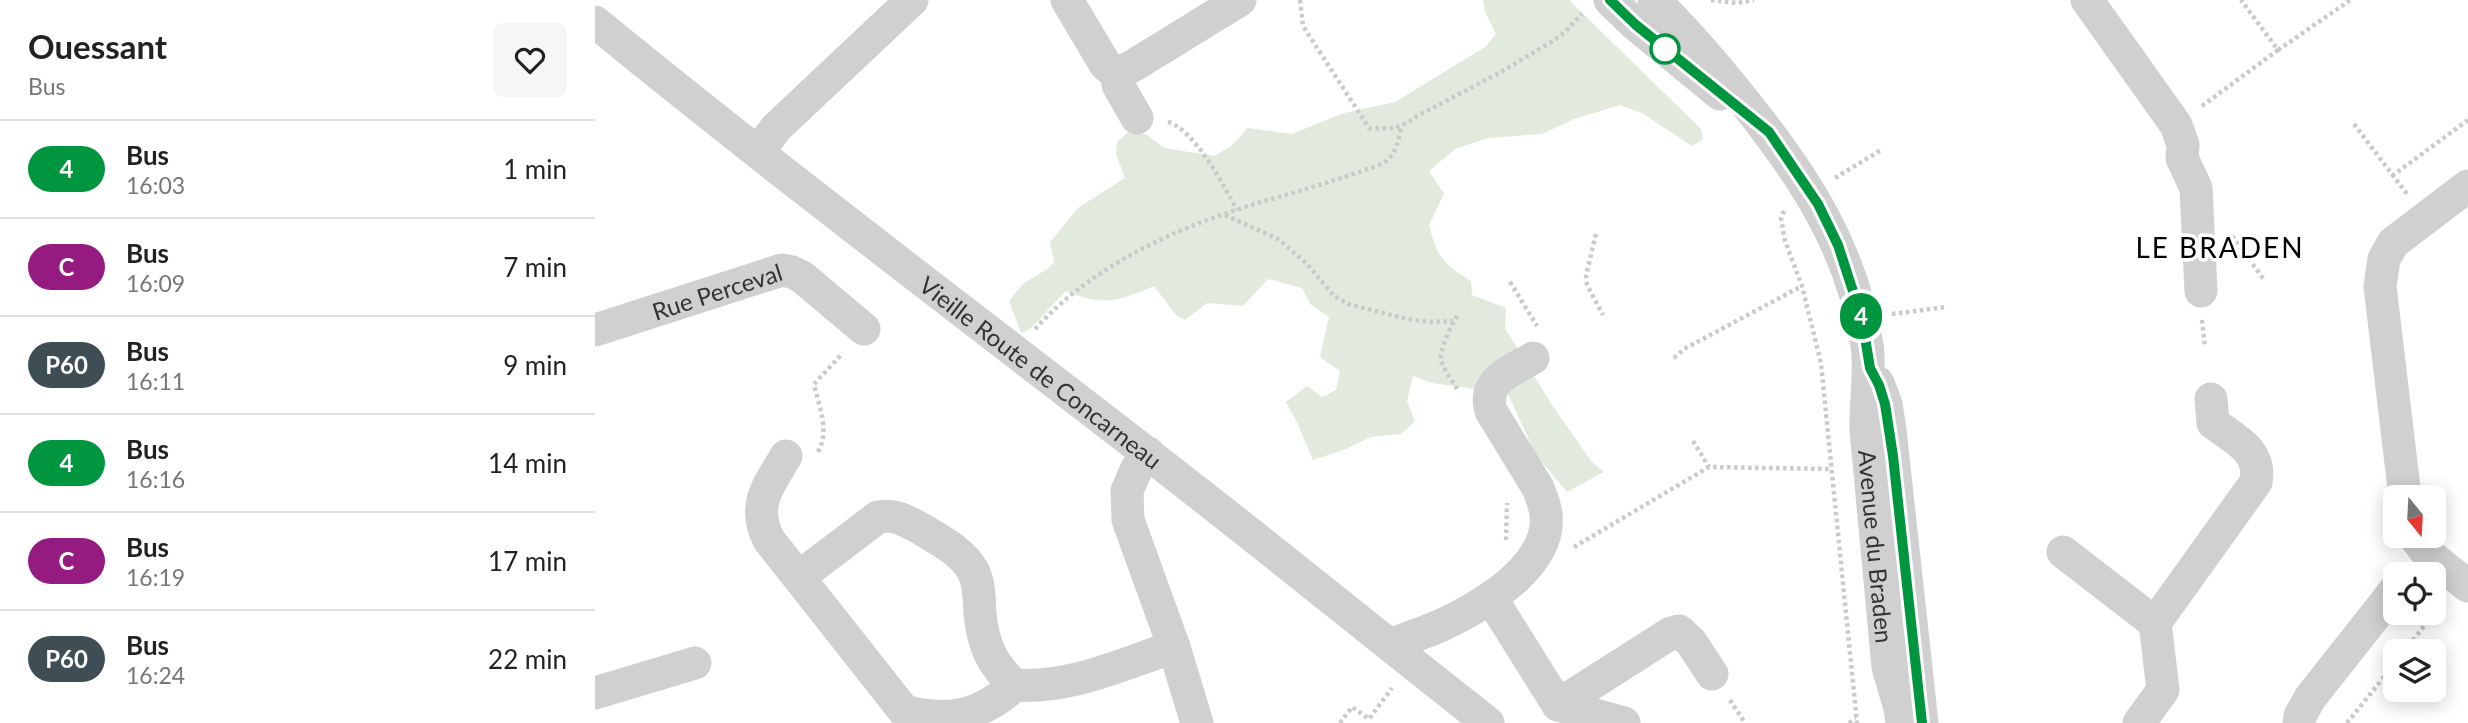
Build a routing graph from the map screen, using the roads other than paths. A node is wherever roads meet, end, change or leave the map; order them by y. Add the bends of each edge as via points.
1 (912, 0) edge
2 (1067, 0) edge
3 (1240, 0) edge
4 (1654, 0) edge
5 (2087, 0) edge
6 (1597, 5) edge
7 (595, 22) edge
8 (1117, 72) junction
9 (1137, 118) road end
10 (1769, 132) junction
11 (758, 152) junction
12 (2468, 186) edge
13 (2201, 291) dead end
14 (595, 330) edge
15 (864, 330) road end
16 (1538, 347) road end
17 (1870, 368) junction
18 (2211, 399) dead end
19 (1148, 453) junction
20 (801, 456) road end
21 (2404, 485) edge
22 (2063, 552) dead end
23 (2416, 555) edge
24 (799, 577) junction
25 (2462, 582) edge
26 (1491, 598) junction
27 (2383, 605) edge
28 (1885, 619) junction
29 (2155, 623) junction
30 (1174, 646) junction
31 (1402, 653) junction
32 (695, 663) dead end
33 (1916, 666) junction
34 (1712, 674) dead end
35 (1015, 685) junction
36 (595, 693) edge
37 (1558, 705) junction
38 (1197, 723) edge
39 (1488, 723) edge
40 (1624, 723) edge
41 (1902, 723) edge
42 (1922, 723) edge
43 (2139, 723) edge
44 (2299, 723) edge

1 - 11 street via 776,128
2 - 8 street via 1105,64
3 - 8 street
4 - 10 street, Avenue du Braden via 1700,47
5 - 13 street via 2176,125 2182,158 2196,188
6 - 10 street, Avenue du Braden via 1636,25
7 - 11 street, Vieille Route de Concarneau
8 - 9 street via 1118,85
10 - 17 street, Avenue du Braden via 1833,233 1862,319
11 - 19 street, Vieille Route de Concarneau
12 - 21 street via 2393,243 2381,269
14 - 15 street, Rue Perceval via 782,271 801,277
16 - 26 street via 1490,387 1488,398 1491,411 1538,488 1546,522 1538,550
17 - 28 street, Avenue du Braden via 1866,430
17 - 33 street, Avenue du Braden via 1890,430
18 - 29 street via 2213,423 2251,453 2258,470 2256,482
19 - 30 street via 1127,491 1128,520
19 - 31 street, Vieille Route de Concarneau
20 - 24 street via 766,489 761,516 769,540
22 - 29 street
23 - 25 street
24 - 35 street via 904,711 918,720 962,721 992,706
24 - 35 street via 878,517 902,518 957,552 973,572 984,641 1000,673
26 - 31 street
26 - 37 street
27 - 44 street via 2310,698
28 - 33 street
28 - 41 street, Avenue du Braden via 1890,679
29 - 43 street via 2163,690
30 - 35 street via 1068,681
30 - 38 street
31 - 39 street, Vieille Route de Concarneau
32 - 36 street
33 - 42 street, Avenue du Braden
34 - 37 street via 1679,631
37 - 40 street

